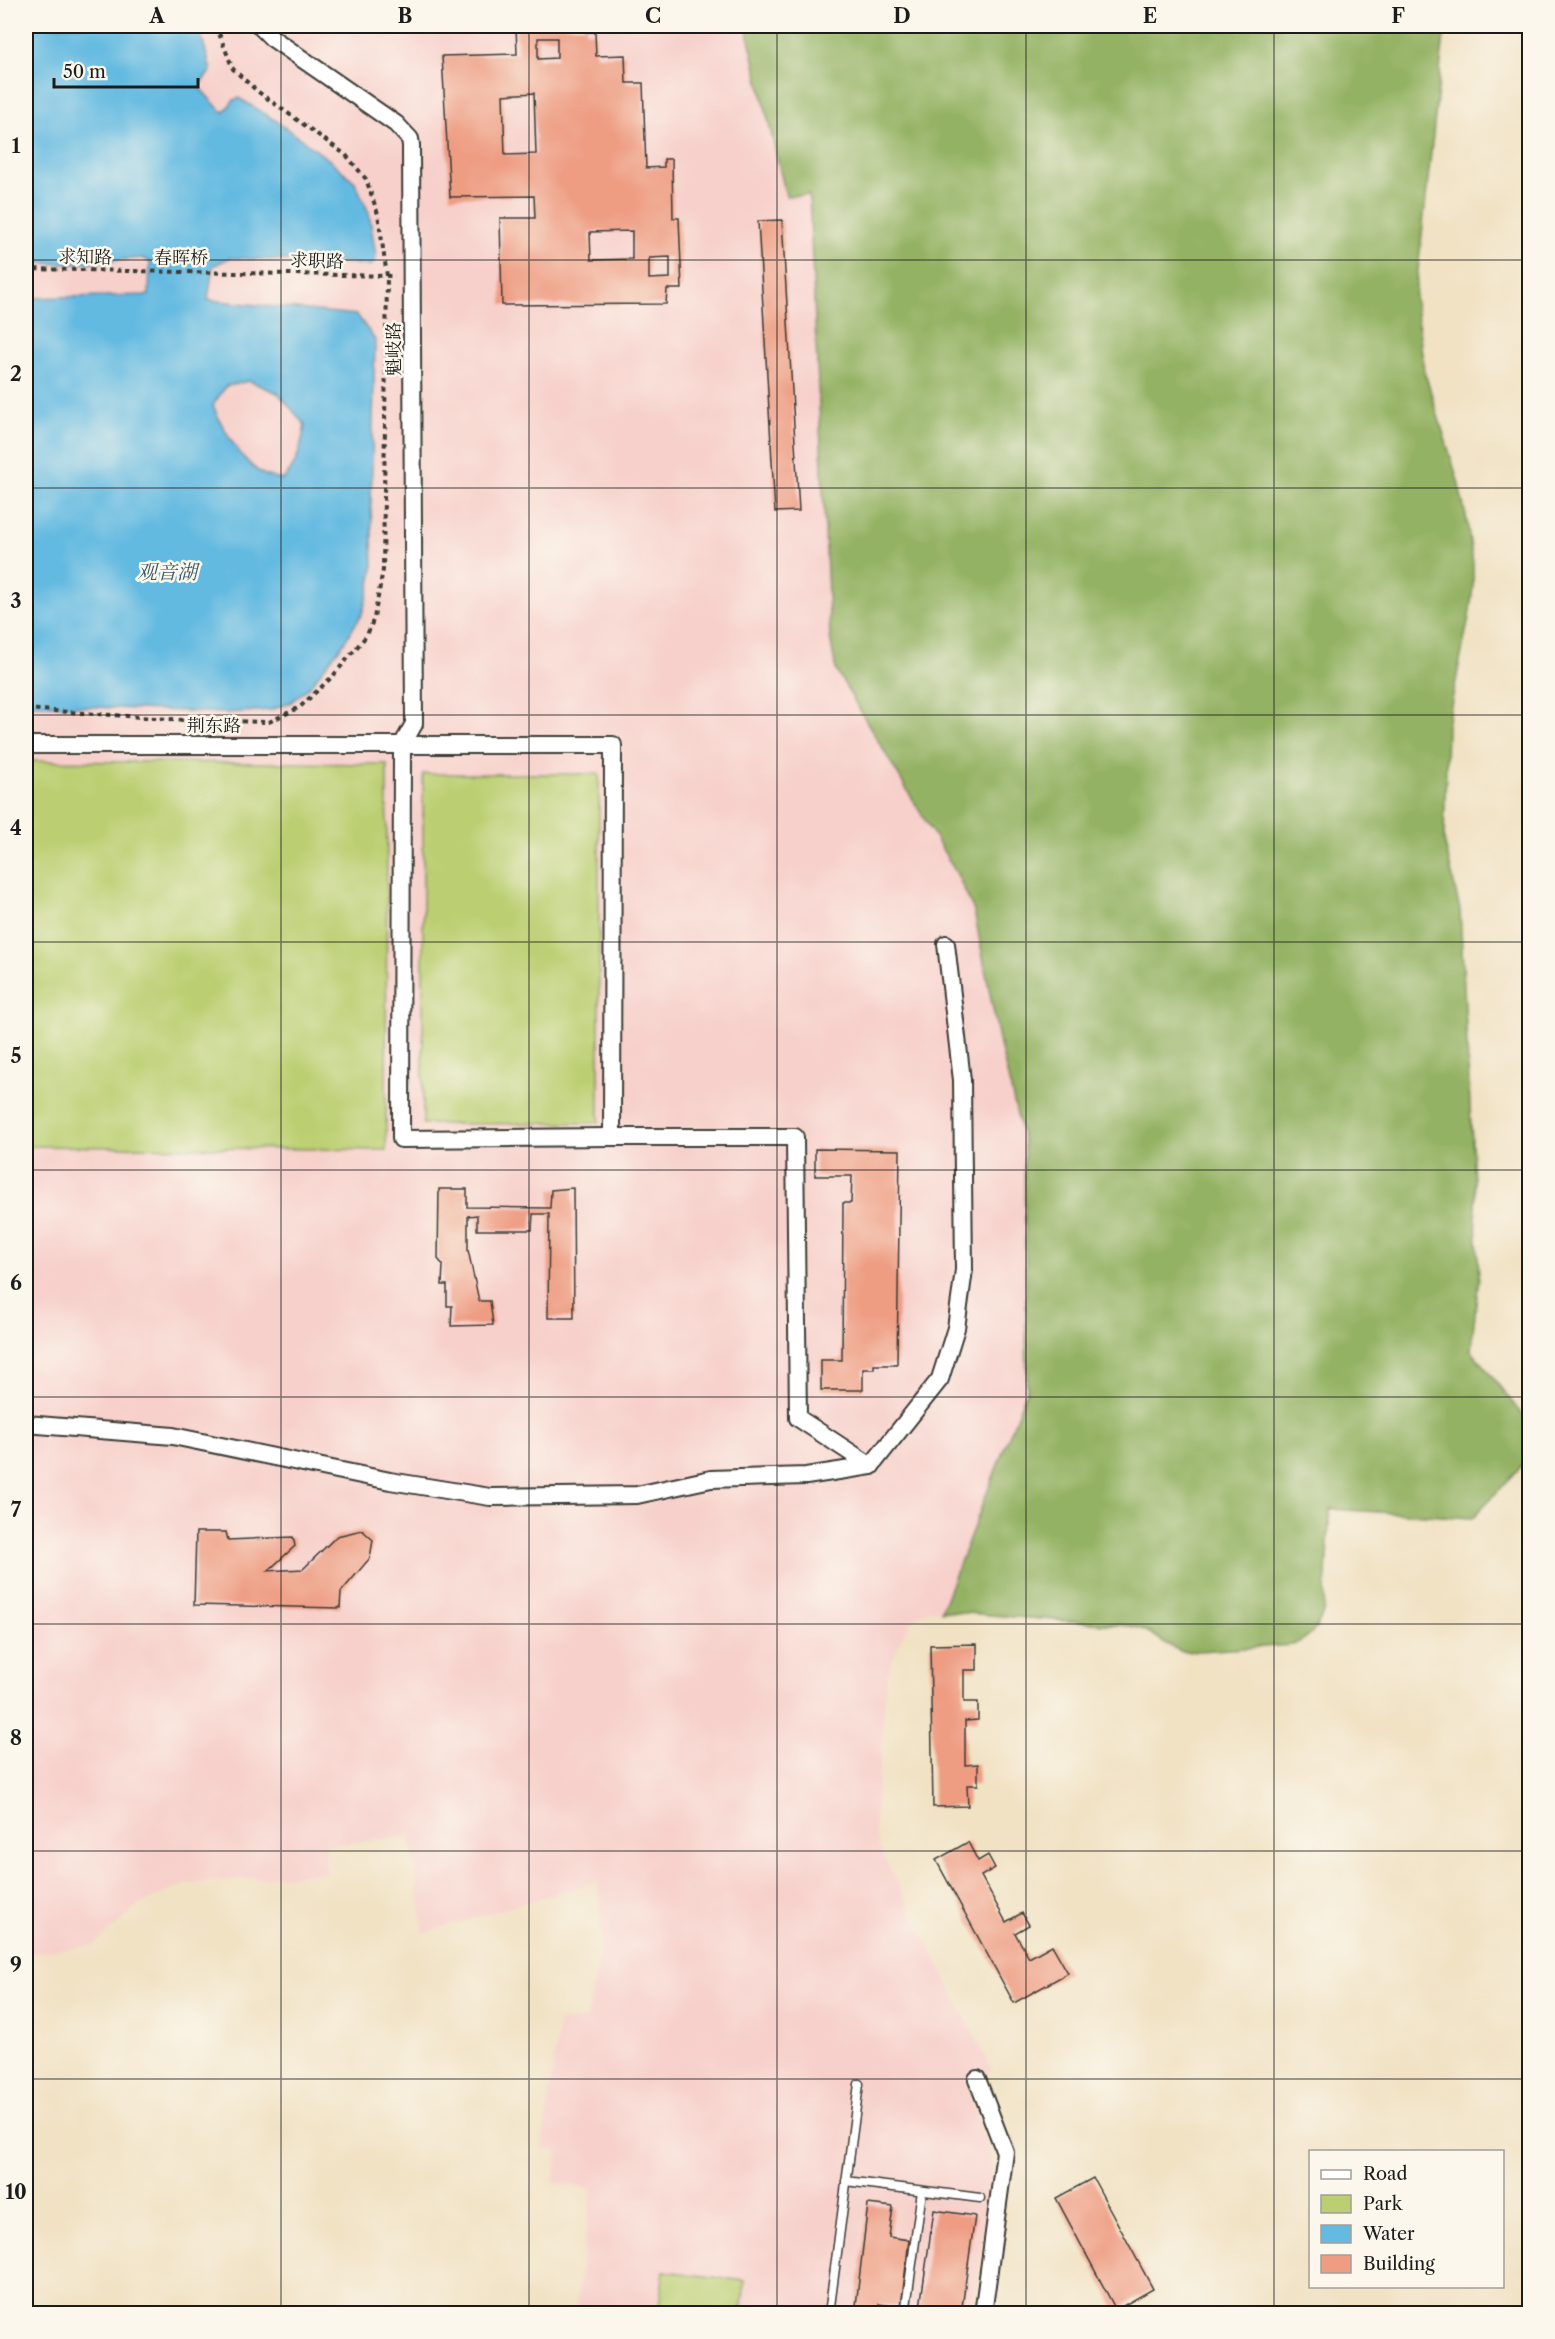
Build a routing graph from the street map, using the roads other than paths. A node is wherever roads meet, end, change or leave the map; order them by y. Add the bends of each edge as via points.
1 (260, 26) edge
2 (26, 745) edge
3 (402, 745) junction
4 (946, 944) dead end
5 (612, 1137) junction
6 (26, 1424) edge
7 (871, 1466) junction
8 (978, 2079) dead end
9 (859, 2084) dead end
10 (846, 2181) junction
11 (922, 2191) junction
12 (980, 2198) dead end
13 (829, 2313) edge
14 (904, 2313) edge
15 (982, 2313) edge

1 - 3 street, 魁岐路 via 396,124 410,139 414,724
2 - 3 street, 荆东路
3 - 5 street, 荆东路 via 613,745
3 - 5 street via 401,1139
4 - 7 street via 962,1080 964,1270 956,1328 940,1378
5 - 7 street via 795,1137 798,1418
6 - 7 street via 173,1436 410,1485 490,1497 637,1495 711,1479 806,1476
8 - 15 street via 1005,2152
9 - 10 lane
10 - 11 lane
10 - 13 lane
11 - 12 lane
11 - 14 lane

